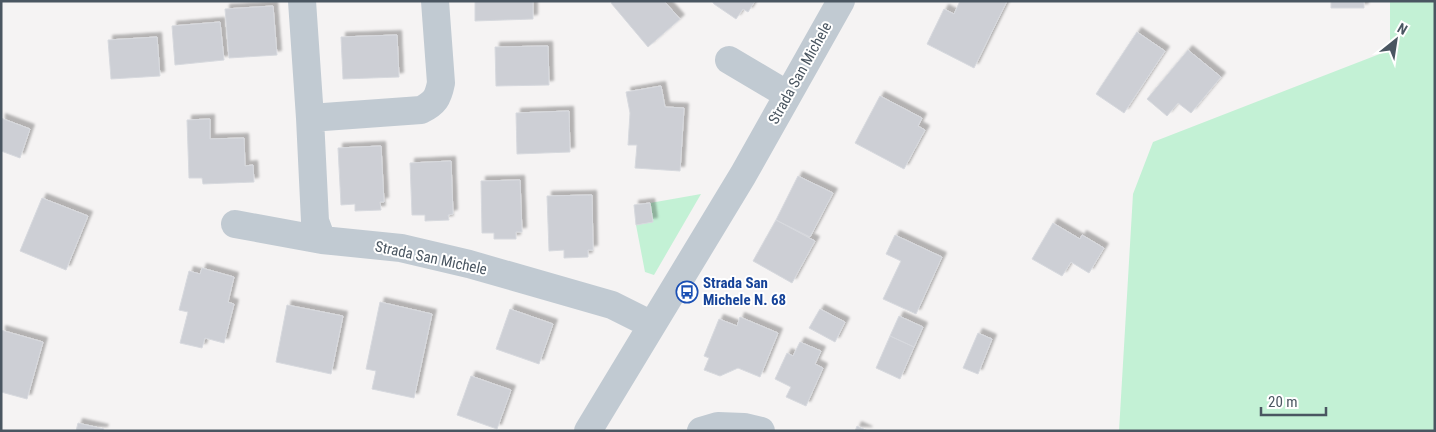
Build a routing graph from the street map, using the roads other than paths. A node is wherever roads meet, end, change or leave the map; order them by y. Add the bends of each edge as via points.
1 (302, 1) edge
2 (435, 1) edge
3 (840, 1) edge
4 (728, 60) dead end
5 (788, 95) junction
6 (310, 118) junction
7 (235, 224) dead end
8 (322, 240) junction
9 (652, 325) junction
10 (588, 431) edge
11 (701, 431) edge
12 (761, 431) edge

1 - 6 street
2 - 6 street via 441,82 432,104 421,110
3 - 5 street, Strada San Michele
4 - 5 street
5 - 9 street, Strada San Michele
6 - 8 street via 315,221
7 - 8 street, Strada San Michele
8 - 9 street, Strada San Michele via 400,248 470,264 612,305
9 - 10 street, Strada San Michele
11 - 12 street via 718,426

